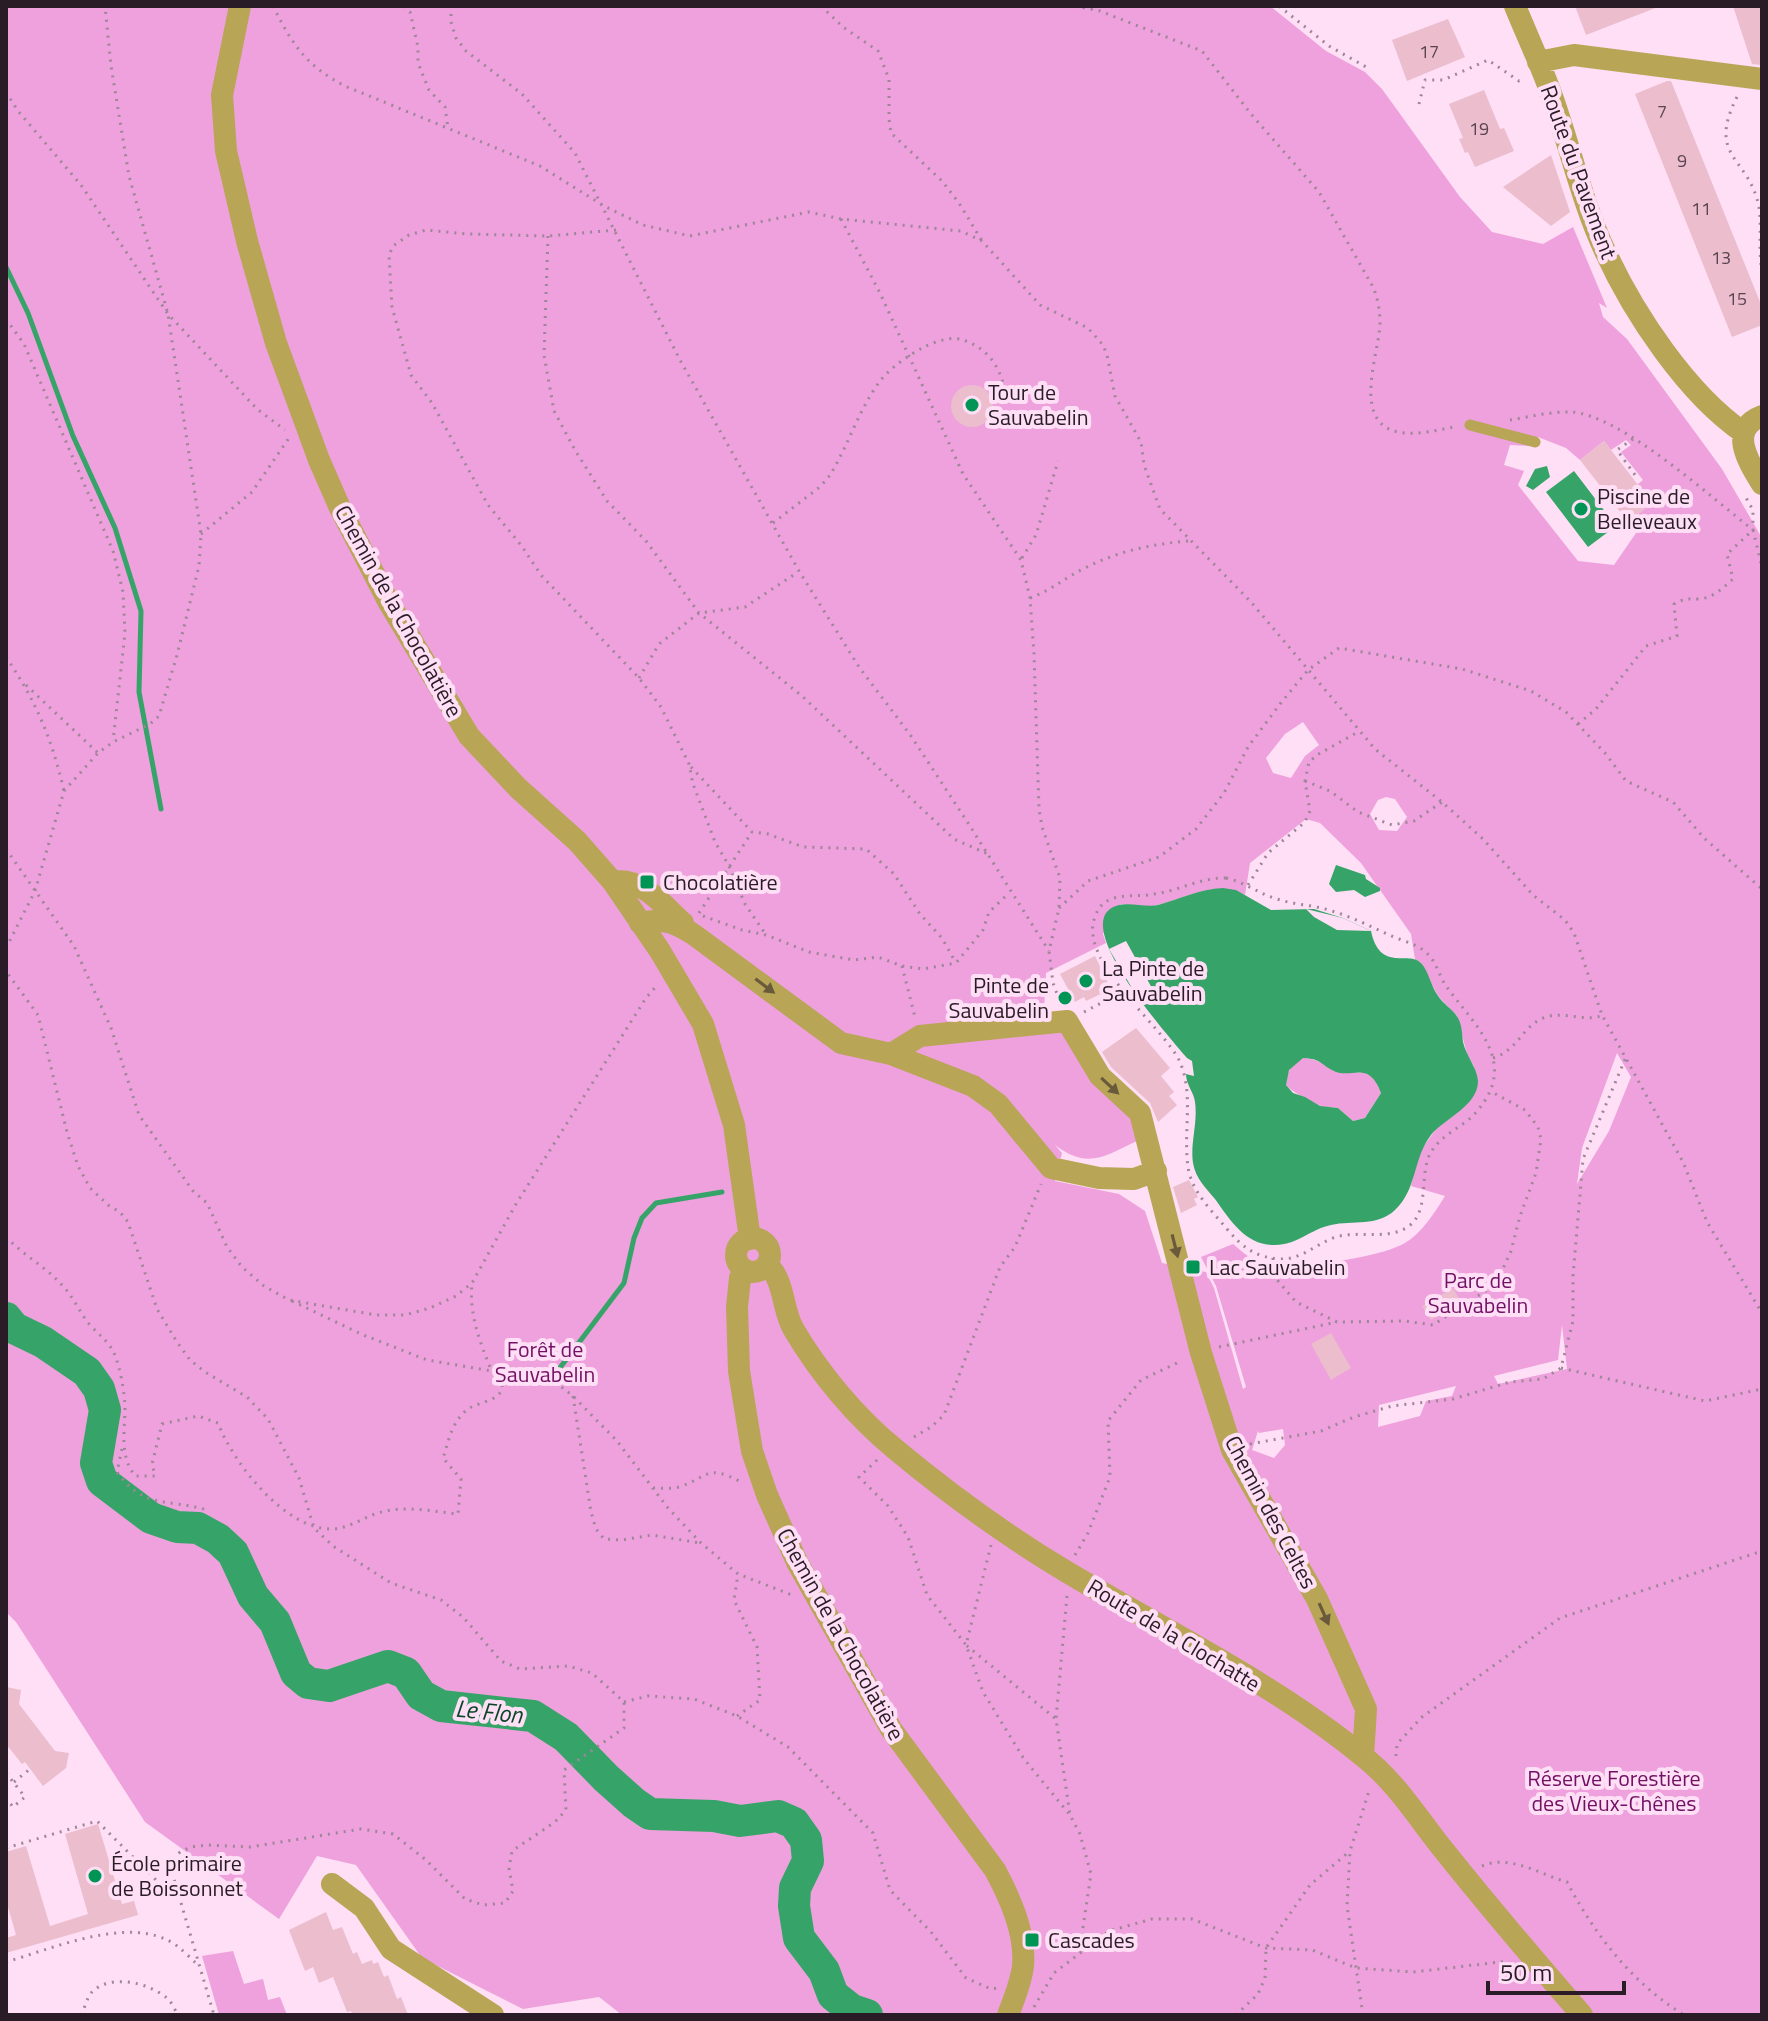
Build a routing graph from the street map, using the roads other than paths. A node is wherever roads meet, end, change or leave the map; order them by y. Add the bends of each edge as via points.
1 (240, 6) edge
2 (1515, 6) edge
3 (1533, 71) junction
4 (1753, 84) edge
5 (1762, 416) edge
6 (1470, 425) road end
7 (1744, 433) junction
8 (1535, 442) dead end
9 (1762, 484) edge
10 (613, 882) junction
11 (640, 923) junction
12 (698, 929) junction
13 (891, 1054) junction
14 (1156, 1171) junction
15 (750, 1239) junction
16 (767, 1265) junction
17 (744, 1270) junction
18 (1363, 1756) junction
19 (332, 1884) dead end
20 (493, 2015) edge
21 (1008, 2015) edge
22 (1582, 2015) edge

1 - 10 street, Chemin de la Chocolatière via 222,95 226,151 276,343 324,472 388,601 469,736
2 - 3 street, Route du Pavement
3 - 4 street via 1574,55
3 - 7 street, Route du Pavement via 1624,288 1700,396
5 - 7 street
6 - 8 lane
7 - 9 street via 1742,447
10 - 11 street, Chemin de la Chocolatière
10 - 12 street via 625,880 642,887
11 - 12 street via 671,920
11 - 15 street, Chemin de la Chocolatière via 703,1024 734,1125
12 -> 13 street via 841,1043
13 - 14 street via 973,1086 998,1104 1051,1168 1099,1178 1134,1179
13 -> 14 street, Chemin des Celtes via 920,1036 1067,1021 1100,1076 1140,1113
14 -> 18 street, Chemin des Celtes via 1201,1353 1232,1450 1317,1599 1366,1709
15 - 16 street via 768,1246
15 - 17 street via 737,1252
16 - 17 street via 761,1271
16 - 18 street, Route de la Clochatte via 775,1271 791,1327 813,1361 893,1448 995,1525 1191,1643
17 - 21 street, Chemin de la Chocolatière via 737,1307 739,1371 752,1451 767,1495 797,1562 891,1729 1008,1894 1023,1966
18 - 22 street, Route de la Clochatte via 1395,1785
19 - 20 street via 364,1908 391,1949

